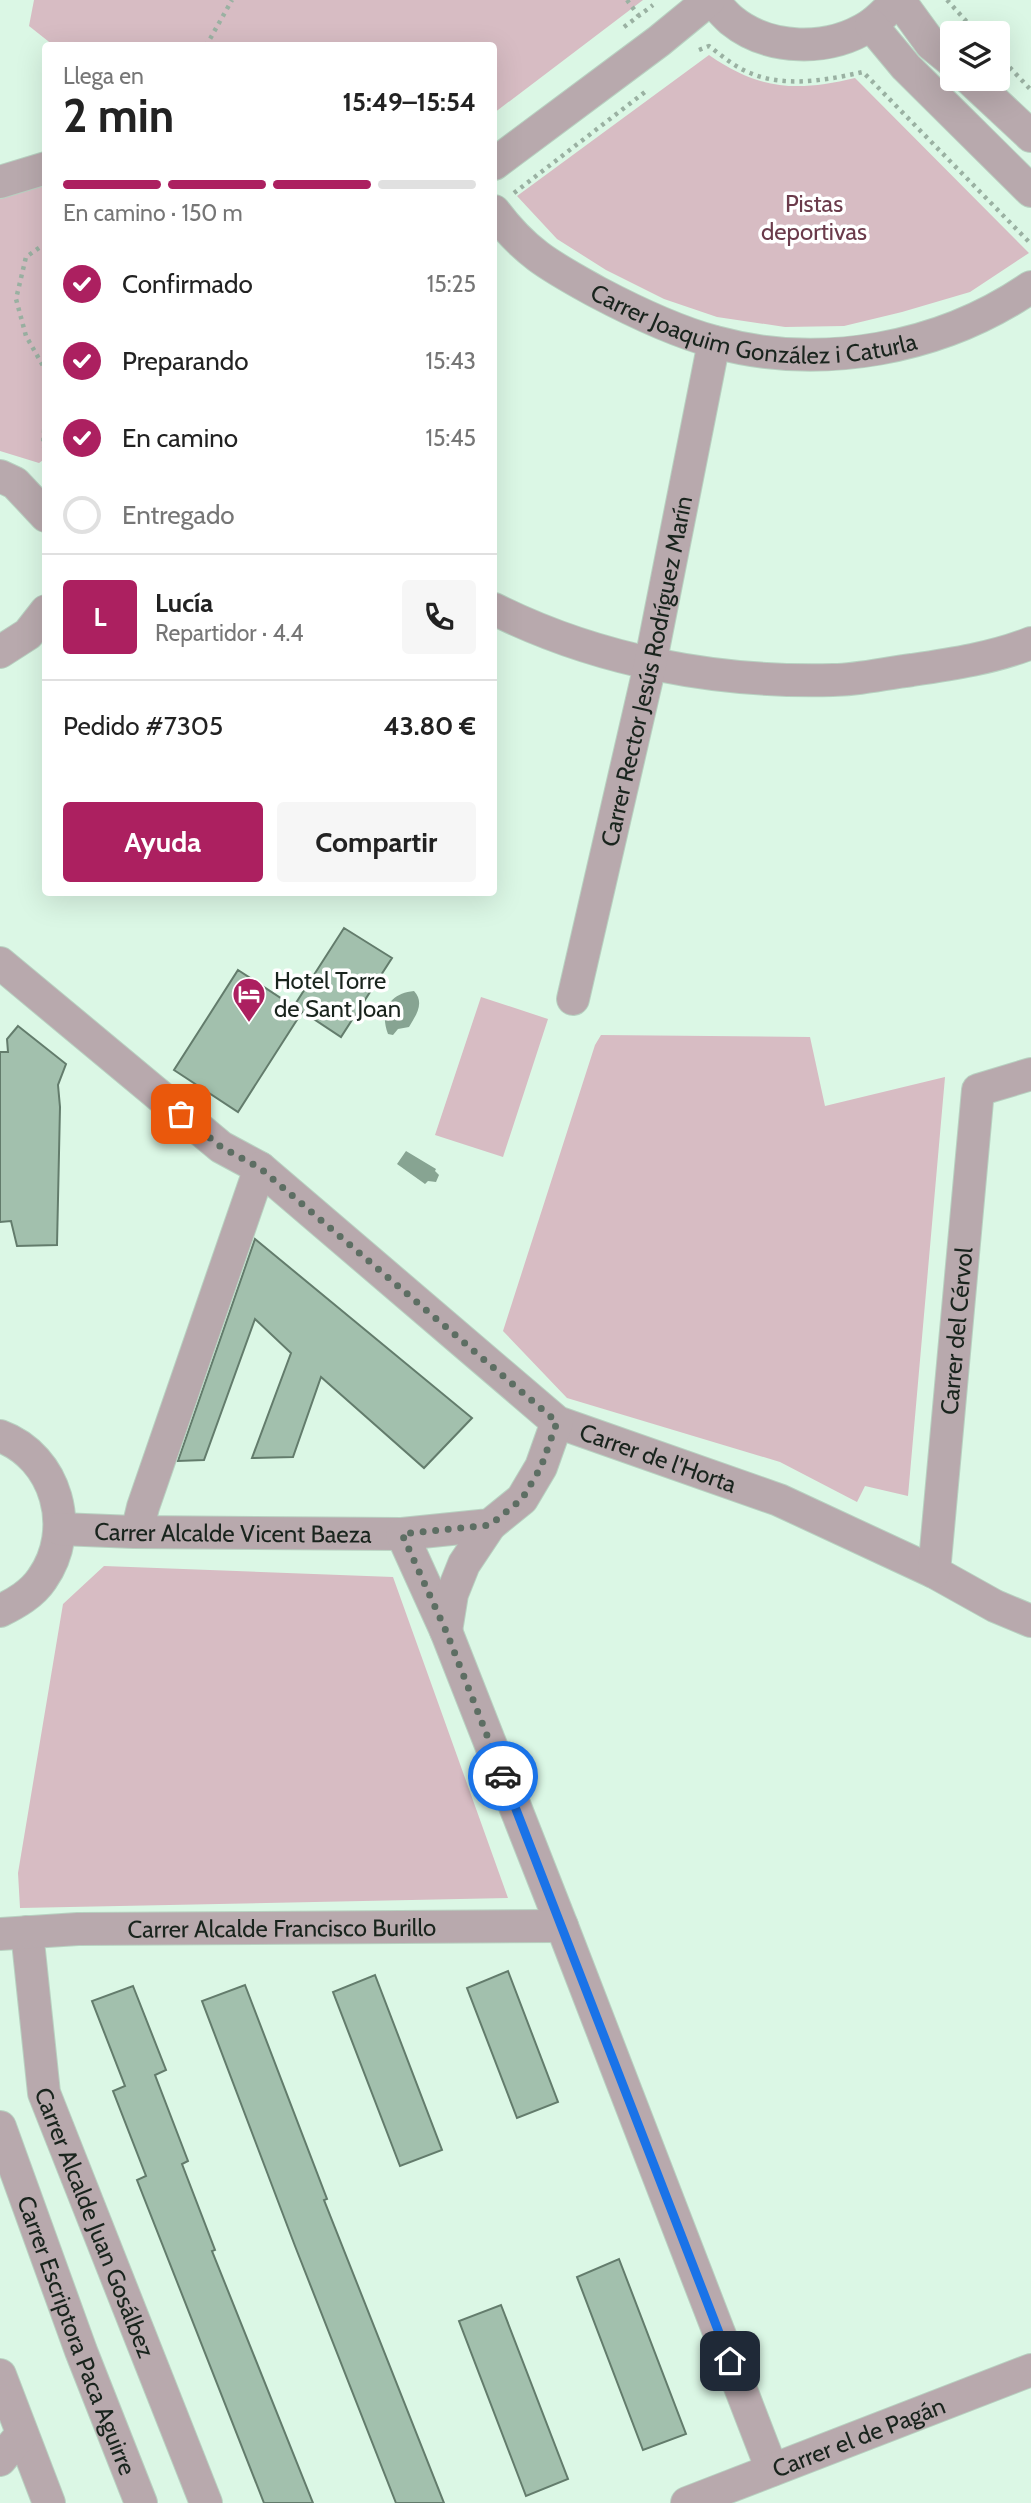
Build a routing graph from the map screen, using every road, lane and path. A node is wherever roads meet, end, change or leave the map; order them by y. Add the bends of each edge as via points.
1 (232, 0) edge
2 (710, 0) edge
3 (898, 0) edge
4 (947, 0) edge
5 (966, 21) edge
6 (871, 25) junction
7 (208, 42) edge
8 (695, 48) dead end
9 (940, 51) edge
10 (693, 55) dead end
11 (733, 55) dead end
12 (1010, 68) edge
13 (845, 69) dead end
14 (763, 70) dead end
15 (642, 87) dead end
16 (650, 88) dead end
17 (1031, 90) edge
18 (983, 91) edge
19 (1031, 136) edge
20 (497, 162) edge
21 (42, 169) edge
22 (0, 181) edge
23 (1031, 191) edge
24 (503, 212) edge
25 (1031, 244) edge
26 (42, 246) edge
27 (1031, 287) edge
28 (714, 342) junction
29 (42, 364) edge
30 (0, 476) edge
31 (42, 506) edge
32 (497, 610) edge
33 (42, 616) edge
34 (1031, 643) edge
35 (0, 652) edge
36 (650, 665) junction
37 (0, 963) edge
38 (573, 999) dead end
39 (1031, 1074) edge
40 (260, 1168) junction
41 (557, 1422) junction
42 (0, 1436) edge
43 (490, 1525) junction
44 (60, 1529) junction
45 (137, 1532) junction
46 (402, 1534) junction
47 (934, 1573) junction
48 (0, 1611) edge
49 (1031, 1621) edge
50 (446, 1631) junction
51 (562, 1926) junction
52 (14, 1933) edge
53 (0, 2127) edge
54 (1031, 2370) edge
55 (0, 2375) edge
56 (22, 2434) junction
57 (0, 2460) edge
58 (772, 2470) junction
59 (49, 2503) edge
60 (141, 2503) edge
61 (206, 2503) edge
62 (687, 2503) edge

1 - 7 path
2 - 6 street via 748,30 785,43 815,44 844,38
2 - 20 street
3 - 6 street
3 - 9 street
4 - 5 path
6 - 23 street via 906,67
8 - 11 path via 710,42
10 - 25 path via 709,46 766,79 805,82 863,72
12 - 17 path
13 - 14 path via 804,76
15 - 24 path via 502,195 516,217
16 - 24 path
18 - 19 street
21 - 22 street
24 - 28 street, Carrer Joaquim González i Caturla via 516,240 545,263 625,307
26 - 29 path via 26,257 16,299 26,336
27 - 28 street, Carrer Joaquim González i Caturla via 954,329 895,347 824,354 760,351
28 - 36 street, Carrer Rector Jesús Rodríguez Marín
30 - 31 street
32 - 36 street
33 - 35 street via 28,634
34 - 36 street via 980,659 835,680 741,677
36 - 38 street, Carrer Rector Jesús Rodríguez Marín
37 - 40 street, Carrer de l'Horta via 221,1147
39 - 47 street, Carrer del Cérvol via 978,1090
40 - 41 street, Carrer de l'Horta
40 - 45 street
41 - 43 street via 541,1467 522,1499
41 - 47 street, Carrer de l'Horta via 779,1500
42 - 44 street via 30,1453 47,1474 58,1499
43 - 46 street, Carrer Alcalde Vicent Baeza
43 - 50 street via 464,1564 452,1594
44 - 45 street, Carrer Alcalde Vicent Baeza
44 - 48 street via 55,1554 42,1580 22,1600
45 - 46 street, Carrer Alcalde Vicent Baeza
46 - 50 street
47 - 49 street, Carrer de l'Horta
50 - 51 street
51 - 52 street, Carrer Alcalde Francisco Burillo
51 - 58 street
52 - 61 street, Carrer Alcalde Juan Gosálbez via 44,2093
53 - 60 street, Carrer Escriptora Paca Aguirre
54 - 58 street, Carrer el de Pagán
55 - 56 street
56 - 57 street
56 - 59 street
58 - 62 street, Carrer el de Pagán

